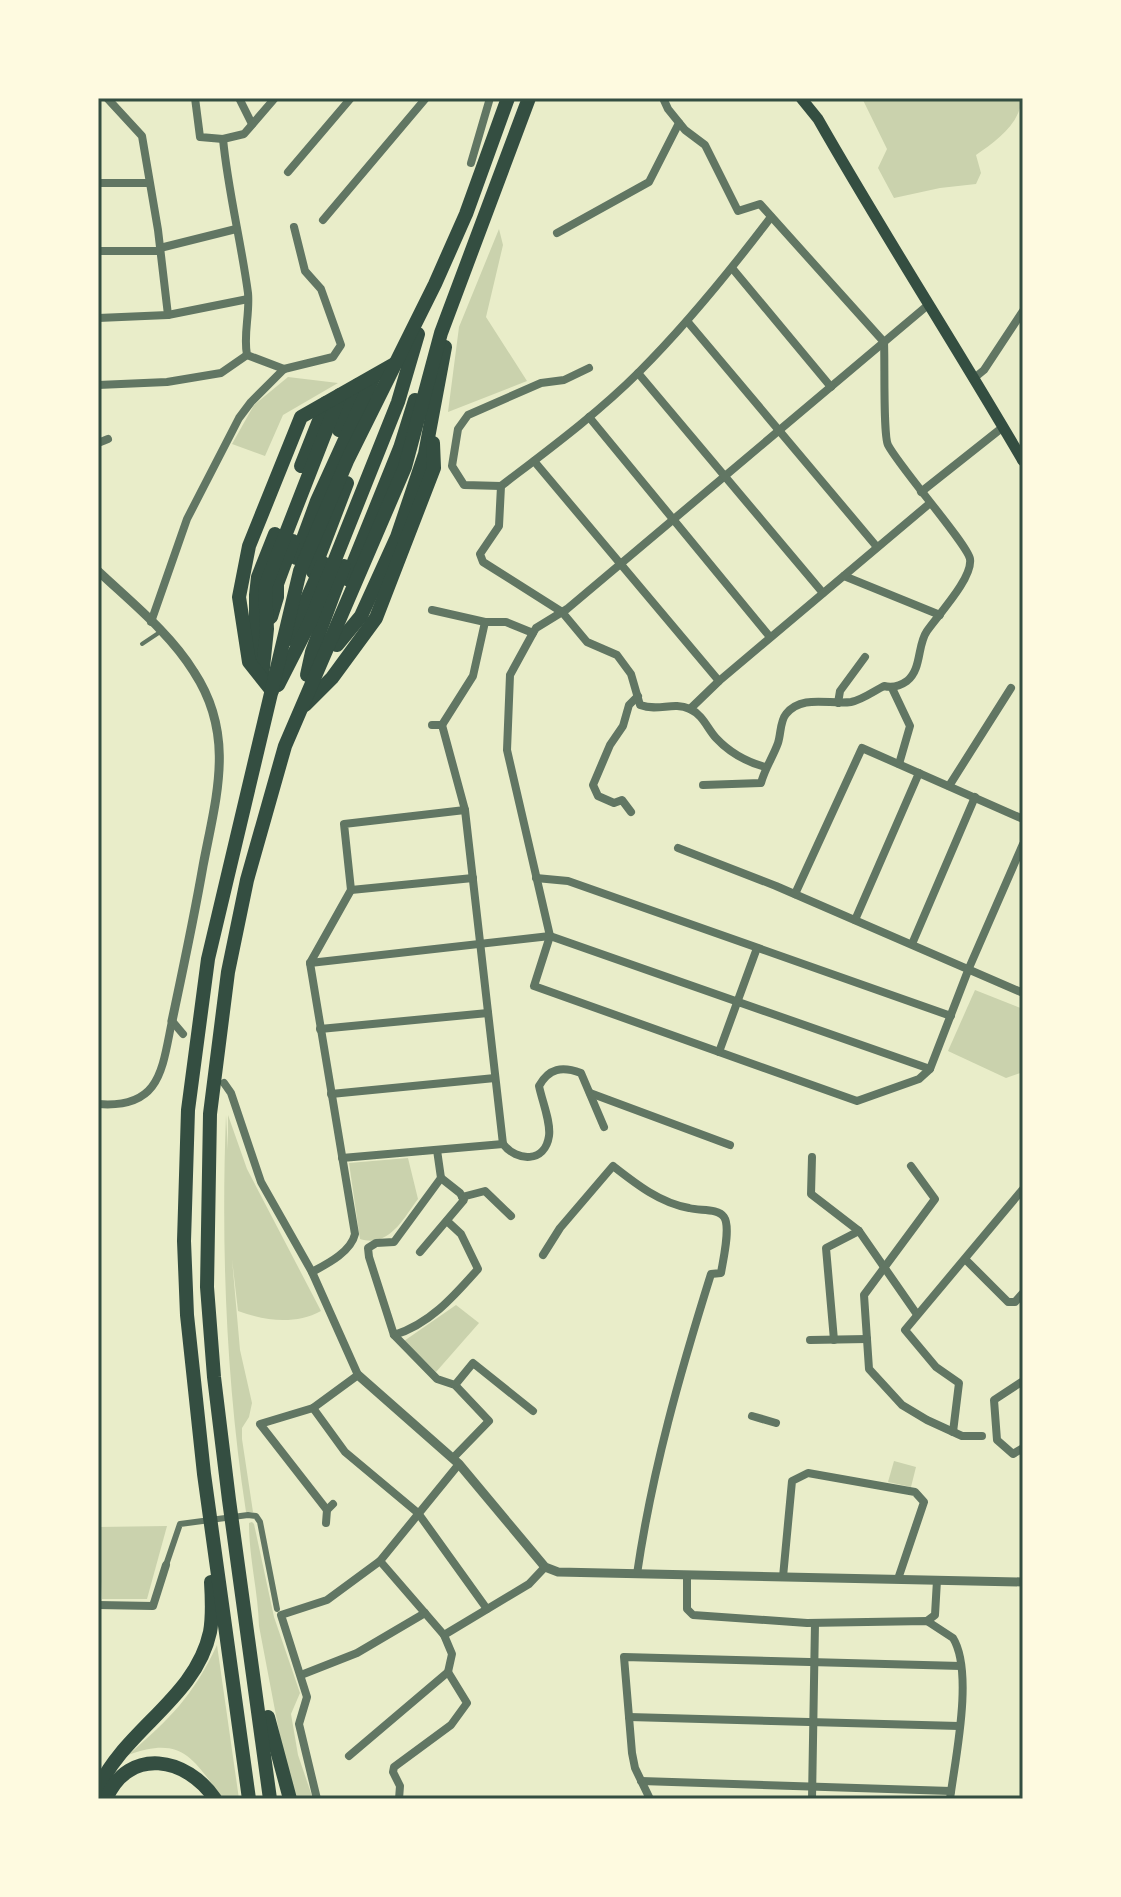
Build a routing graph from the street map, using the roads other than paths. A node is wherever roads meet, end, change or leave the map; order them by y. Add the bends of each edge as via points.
1 (107, 98) edge
2 (195, 98) edge
3 (239, 98) edge
4 (275, 98) edge
5 (351, 98) edge
6 (426, 98) edge
7 (490, 98) edge
8 (508, 98) edge
9 (529, 98) edge
10 (663, 98) edge
11 (801, 98) edge
12 (679, 123) junction
13 (252, 124) junction
14 (223, 139) junction
15 (471, 163) dead end
16 (288, 172) dead end
17 (98, 183) edge
18 (149, 183) junction
19 (771, 217) junction
20 (323, 220) dead end
21 (294, 227) dead end
22 (236, 229) junction
23 (557, 233) dead end
24 (160, 249) junction
25 (98, 251) edge
26 (732, 268) junction
27 (248, 299) junction
28 (427, 302) junction
29 (928, 305) junction
30 (1023, 311) edge
31 (168, 315) junction
32 (98, 318) edge
33 (687, 321) junction
34 (444, 330) junction
35 (884, 342) junction
36 (247, 355) junction
37 (411, 359) junction
38 (589, 368) dead end
39 (284, 369) junction
40 (638, 373) junction
41 (380, 378) junction
42 (973, 379) junction
43 (98, 385) edge
44 (358, 385) junction
45 (831, 387) junction
46 (340, 395) junction
47 (326, 403) junction
48 (589, 417) junction
49 (432, 421) junction
50 (391, 422) junction
51 (1003, 427) junction
52 (779, 431) junction
53 (108, 439) dead end
54 (98, 443) edge
55 (534, 461) junction
56 (1023, 461) edge
57 (726, 475) junction
58 (501, 486) junction
59 (921, 492) junction
60 (929, 504) junction
61 (672, 520) junction
62 (877, 547) junction
63 (620, 564) junction
64 (98, 571) edge
65 (844, 576) junction
66 (823, 593) junction
67 (432, 610) dead end
68 (562, 612) junction
69 (940, 615) junction
70 (151, 622) junction
71 (485, 622) junction
72 (267, 629) junction
73 (294, 629) junction
74 (160, 632) junction
75 (533, 633) junction
76 (770, 637) junction
77 (142, 644) dead end
78 (337, 645) junction
79 (865, 657) dead end
80 (277, 665) junction
81 (719, 681) junction
82 (265, 684) junction
83 (308, 684) junction
84 (892, 688) junction
85 (1011, 688) dead end
86 (638, 696) junction
87 (838, 703) junction
88 (690, 709) junction
89 (297, 714) junction
90 (432, 725) dead end
91 (442, 725) junction
92 (899, 764) junction
93 (765, 767) junction
94 (919, 773) junction
95 (703, 785) dead end
96 (949, 786) junction
97 (975, 797) junction
98 (465, 810) junction
99 (631, 812) dead end
100 (1023, 819) edge
101 (1023, 844) edge
102 (678, 848) dead end
103 (473, 878) junction
104 (536, 878) junction
105 (351, 890) junction
106 (795, 894) junction
107 (855, 920) junction
108 (550, 936) junction
109 (480, 944) junction
110 (912, 944) junction
111 (757, 948) junction
112 (310, 963) junction
113 (969, 968) junction
114 (1023, 993) edge
115 (737, 1002) junction
116 (488, 1013) junction
117 (951, 1016) junction
118 (172, 1021) junction
119 (320, 1029) junction
120 (183, 1034) dead end
121 (719, 1052) junction
122 (930, 1069) junction
123 (495, 1078) junction
124 (224, 1083) dead end
125 (590, 1093) junction
126 (331, 1094) junction
127 (98, 1104) edge
128 (604, 1127) dead end
129 (503, 1144) junction
130 (730, 1145) dead end
131 (437, 1150) junction
132 (812, 1157) dead end
133 (342, 1158) junction
134 (911, 1166) dead end
135 (441, 1178) junction
136 (1023, 1189) edge
137 (462, 1197) junction
138 (511, 1216) dead end
139 (447, 1221) junction
140 (859, 1231) junction
141 (353, 1242) junction
142 (368, 1248) junction
143 (420, 1252) dead end
144 (543, 1255) dead end
145 (966, 1260) junction
146 (884, 1269) junction
147 (312, 1272) junction
148 (1023, 1293) edge
149 (916, 1313) junction
150 (394, 1335) junction
151 (867, 1339) junction
152 (810, 1340) dead end
153 (834, 1340) junction
154 (358, 1375) junction
155 (1023, 1381) edge
156 (455, 1385) junction
157 (313, 1408) junction
158 (533, 1411) dead end
159 (752, 1416) dead end
160 (776, 1423) dead end
161 (953, 1432) junction
162 (982, 1436) dead end
163 (1023, 1448) edge
164 (456, 1461) junction
165 (204, 1474) junction
166 (229, 1500) junction
167 (418, 1513) junction
168 (326, 1523) dead end
169 (380, 1561) junction
170 (166, 1565) joint
171 (545, 1567) junction
172 (637, 1574) junction
173 (687, 1575) junction
174 (783, 1577) junction
175 (898, 1579) junction
176 (937, 1580) junction
177 (1023, 1582) edge
178 (98, 1605) edge
179 (487, 1609) junction
180 (279, 1612) junction
181 (425, 1613) junction
182 (927, 1621) junction
183 (815, 1623) junction
184 (444, 1635) junction
185 (814, 1660) junction
186 (961, 1666) junction
187 (448, 1672) junction
188 (301, 1675) junction
189 (629, 1717) junction
190 (813, 1720) junction
191 (959, 1726) junction
192 (349, 1756) dead end
193 (641, 1781) junction
194 (812, 1786) junction
195 (98, 1789) edge
196 (950, 1795) edge
197 (106, 1799) edge
198 (215, 1799) edge
199 (249, 1799) edge
200 (270, 1799) edge
201 (290, 1799) edge
202 (317, 1799) edge
203 (399, 1799) edge
204 (650, 1799) edge
205 (812, 1799) edge

1 - 18 street via 142,136
2 - 14 street via 200,137
3 - 13 street
4 - 13 street
5 - 16 street
6 - 20 street
7 - 15 street
8 - 28 highway
9 - 34 highway
10 - 12 street
11 - 29 main road
12 - 19 street via 705,145 738,211 760,204
12 - 23 street via 649,182
13 - 14 street via 244,134
14 - 22 street
17 - 18 street
18 - 24 street
19 - 26 street
19 - 35 street
21 - 39 street via 305,271 321,289 341,345 333,357
22 - 24 street
22 - 27 street
24 - 25 street
24 - 31 street
26 - 33 street
26 - 45 street
27 - 31 street
27 - 36 street
28 - 37 highway
28 - 41 highway via 396,363
29 - 35 street
29 - 42 main road
30 - 42 street
31 - 32 street
33 - 40 street
33 - 52 street
34 - 49 highway via 443,372
34 - 78 highway via 423,434 387,534
34 - 83 highway via 405,467
35 - 45 street
35 - 59 street via 886,443
36 - 39 street
36 - 43 street via 221,373
37 - 50 highway
37 - 73 highway
38 - 58 street via 468,415 458,429 452,466 464,485
39 - 70 street via 239,418 204,483
40 - 48 street
40 - 57 street
41 - 44 highway
41 - 73 highway
41 - 80 highway via 300,571
41 - 82 highway via 304,534
42 - 51 main road
44 - 46 highway
44 - 72 highway via 309,497 277,584
45 - 52 street
46 - 47 highway
46 - 72 highway via 265,587
47 - 82 highway via 258,577
47 - 82 highway via 301,417 249,546 239,597 249,662
48 - 55 street
48 - 61 street
49 - 78 highway via 397,537 361,616
49 - 89 highway via 434,468 376,618 332,678
50 - 82 highway via 310,622
50 - 83 highway via 391,446 312,652
51 - 56 main road
51 - 59 street
52 - 57 street
52 - 62 street
53 - 54 street
55 - 58 street
55 - 63 street
57 - 61 street
57 - 66 street
58 - 68 street via 499,526 480,554 483,562
59 - 60 street
60 - 62 street
60 - 69 street via 970,555 970,567
61 - 63 street
61 - 76 street
62 - 65 street
63 - 68 street
63 - 81 street
64 - 70 street
65 - 66 street
65 - 69 street
66 - 76 street
67 - 71 street
68 - 75 street
68 - 86 street via 587,642 617,655
69 - 84 street via 924,634 914,672
70 - 74 street
71 - 75 street via 506,622
71 - 91 street via 473,676
72 - 82 highway
73 - 80 highway
74 - 77 lane
74 - 118 street via 205,692 221,765
75 - 104 street via 510,675 507,750
76 - 81 street
78 - 83 highway
79 - 87 street via 840,691
80 - 82 highway
81 - 88 street
82 - 165 highway via 208,959 188,1110 187,1315
83 - 89 highway
84 - 87 street via 884,686 854,702
84 - 92 street via 910,726
85 - 96 street
86 - 88 street via 640,705 653,710 671,705
86 - 99 street via 593,785 598,796 614,803 622,800
87 - 93 street via 792,708 783,716
88 - 93 street via 745,761
89 - 166 highway via 247,880 228,972 210,1114 207,1287
90 - 91 street
91 - 98 street
92 - 94 street
92 - 106 street via 862,748
93 - 95 street via 758,785
94 - 96 street
94 - 107 street
96 - 97 street
97 - 100 street
97 - 110 street
98 - 103 street
98 - 105 street via 344,824
101 - 113 street
102 - 106 street
103 - 105 street
103 - 109 street
104 - 108 street
104 - 111 street via 568,881
105 - 112 street
106 - 107 street
107 - 110 street
108 - 109 street
108 - 115 street
108 - 121 street via 534,986
109 - 112 street
109 - 116 street
110 - 113 street
111 - 115 street
111 - 117 street
112 - 119 street
113 - 114 street
113 - 117 street
115 - 121 street
115 - 122 street
116 - 119 street
116 - 123 street
117 - 122 street
118 - 120 street
118 - 127 street via 156,1084 125,1103
119 - 126 street
121 - 122 street via 857,1101 919,1079
123 - 126 street
123 - 129 street
124 - 147 street via 261,1182
125 - 128 street
125 - 129 street via 581,1073 568,1068 545,1075 539,1086 550,1132 547,1145 519,1158
125 - 130 street
126 - 133 street
129 - 131 street
131 - 133 street
131 - 135 street
132 - 140 street via 811,1194
133 - 141 street
134 - 146 street via 935,1199
135 - 137 street
135 - 142 street via 394,1242
136 - 145 street
137 - 138 street via 485,1191
137 - 139 street
139 - 143 street
139 - 150 street via 461,1234 478,1269 445,1305 411,1330
140 - 146 street
140 - 153 street via 826,1248
141 - 142 street
141 - 147 street
142 - 150 street
144 - 172 street via 613,1166 666,1201 716,1211 728,1227 721,1273 711,1274 671,1402
145 - 148 street via 1008,1302
145 - 149 street
146 - 149 street
146 - 151 street via 864,1295
147 - 154 street
149 - 161 street via 905,1330 936,1367 959,1383
150 - 156 street via 437,1379
151 - 153 street
151 - 161 street via 869,1369 902,1405
152 - 153 street
154 - 157 street
154 - 164 street
155 - 163 street via 994,1400 997,1440 1013,1454
156 - 158 street via 473,1363
156 - 164 street via 489,1421
157 - 167 street via 345,1452
157 - 168 street via 260,1424 330,1507
159 - 160 street
161 - 162 street
164 - 167 street
164 - 171 street
165 - 195 highway via 210,1632 192,1672 123,1747
165 - 199 highway
166 - 200 highway
166 - 201 highway via 271,1738
167 - 169 street
167 - 179 street
169 - 180 street via 327,1600
169 - 181 street
170 - 178 street via 153,1606
170 - 180 street via 180,1524 256,1516
171 - 172 street via 583,1574
171 - 179 street via 529,1584
172 - 173 street
173 - 174 street
173 - 183 street via 687,1609 693,1615
174 - 175 street
174 - 175 street via 792,1481 808,1473 915,1492 924,1502
175 - 176 street
176 - 177 street
176 - 182 street via 935,1615
179 - 184 street
180 - 188 street
181 - 184 street
181 - 188 street via 357,1653
182 - 183 street
182 - 186 street via 953,1638
183 - 185 street
184 - 187 street via 452,1654
185 - 186 street
185 - 189 street via 624,1657
185 - 190 street
186 - 191 street
187 - 192 street
187 - 203 street via 467,1703 451,1725 394,1767
188 - 202 street via 307,1697 299,1724
189 - 190 street
189 - 193 street
190 - 191 street
190 - 194 street
191 - 196 street
193 - 194 street
193 - 204 street
194 - 196 street
194 - 205 street
197 - 198 highway via 127,1771 164,1763 205,1783

